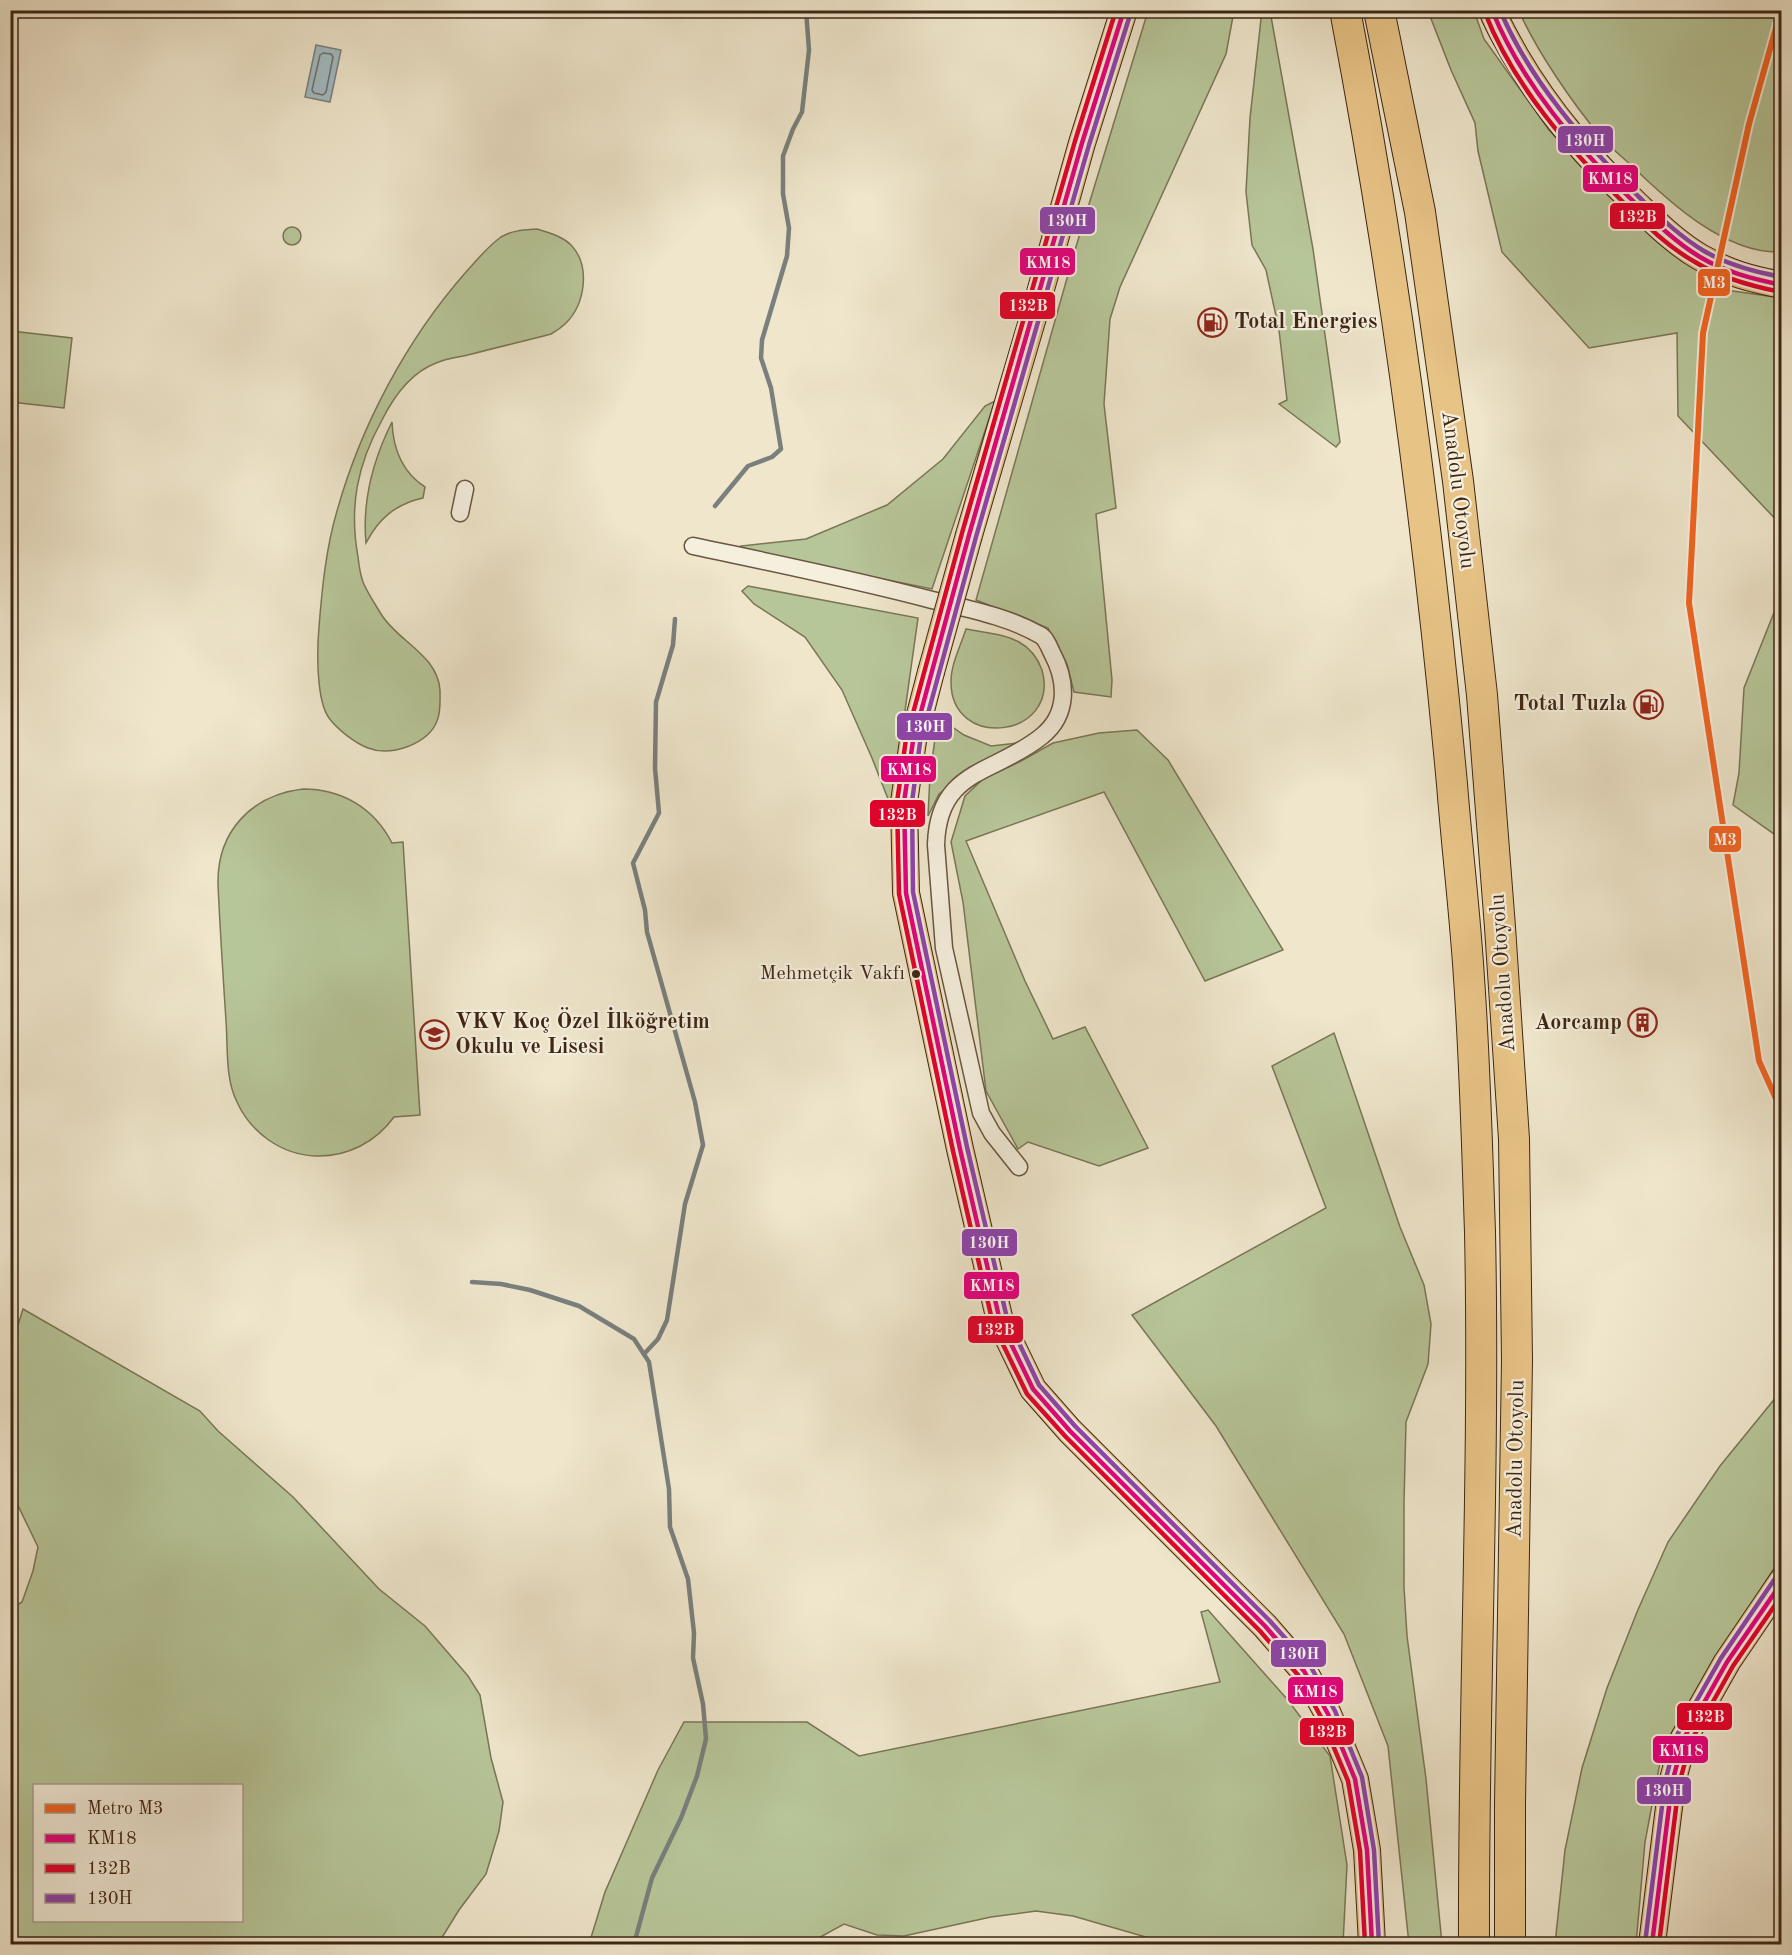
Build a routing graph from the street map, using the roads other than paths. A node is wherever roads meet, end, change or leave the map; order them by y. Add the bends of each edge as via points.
1 (1124, 10) edge
2 (1345, 10) edge
3 (1379, 10) edge
4 (1492, 10) edge
5 (1782, 285) edge
6 (465, 489) dead end
7 (460, 513) dead end
8 (693, 546) dead end
9 (1019, 1167) dead end
10 (1782, 1581) edge
11 (1372, 1944) edge
12 (1474, 1944) edge
13 (1510, 1944) edge
14 (1652, 1944) edge

1 - 11 main road, bridge via 1082,143 913,741 904,802 906,893 1000,1321 1033,1389 1265,1626 1304,1671 1328,1714 1355,1779 1367,1850
2 - 12 highway, Anadolu Otoyolu via 1396,308 1436,618 1469,978 1482,1372
3 - 13 highway, Anadolu Otoyolu via 1419,212 1458,481 1482,695 1500,927 1514,1139 1518,1360
4 - 5 main road via 1530,80 1572,138 1647,215 1699,256 1739,276
6 - 7 street
8 - 9 street via 859,581 994,616 1042,636 1054,657 1064,685 1055,719 1045,734 958,787 947,798 936,828 944,948 981,1113
10 - 14 main road via 1727,1662 1684,1738 1672,1783

